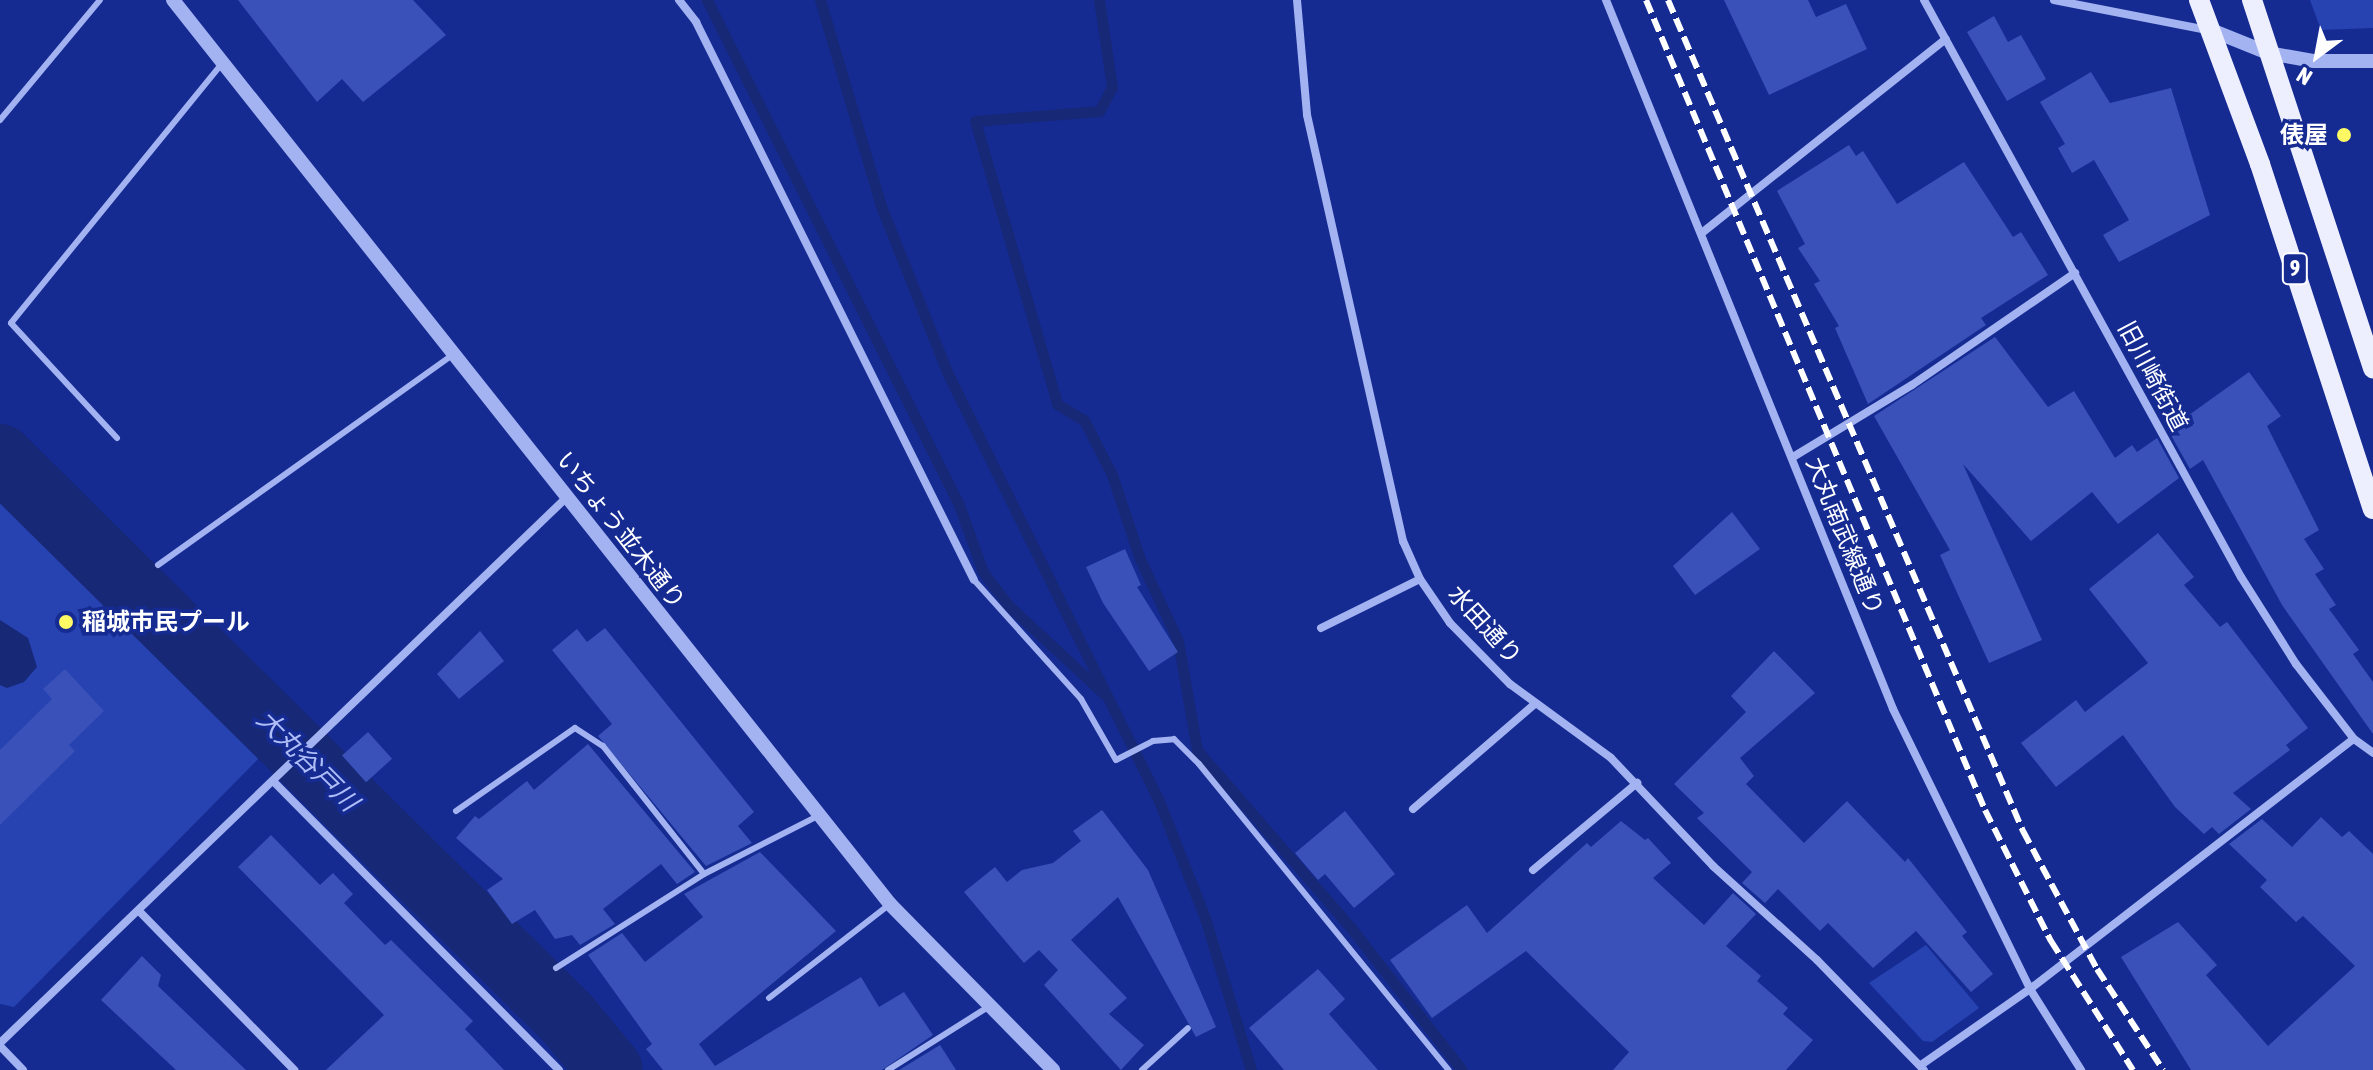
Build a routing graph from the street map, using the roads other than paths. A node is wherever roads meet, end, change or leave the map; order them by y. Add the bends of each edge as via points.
1 (100, 0) edge
2 (173, 0) edge
3 (679, 0) edge
4 (1297, 0) edge
5 (1606, 0) edge
6 (1924, 0) edge
7 (2054, 0) edge
8 (2199, 0) edge
9 (2252, 0) edge
10 (2211, 30) junction
11 (1946, 39) junction
12 (2268, 53) junction
13 (2373, 61) edge
14 (222, 63) junction
15 (0, 120) edge
16 (1703, 232) junction
17 (2075, 273) junction
18 (454, 354) junction
19 (2373, 369) edge
20 (117, 438) dead end
21 (1793, 457) junction
22 (567, 497) junction
23 (2373, 509) edge
24 (158, 565) dead end
25 (1420, 579) junction
26 (974, 580) joint
27 (1321, 628) dead end
28 (1536, 703) junction
29 (2354, 739) junction
30 (2373, 753) edge
31 (274, 782) junction
32 (1637, 783) junction
33 (1413, 809) dead end
34 (456, 811) dead end
35 (818, 816) junction
36 (1533, 870) dead end
37 (704, 874) junction
38 (890, 904) junction
39 (140, 912) junction
40 (556, 968) dead end
41 (2030, 989) junction
42 (769, 998) dead end
43 (988, 1007) junction
44 (1188, 1028) dead end
45 (0, 1044) edge
46 (1922, 1068) edge
47 (23, 1070) edge
48 (294, 1070) edge
49 (559, 1070) edge
50 (888, 1070) edge
51 (1053, 1070) edge
52 (1142, 1070) edge
53 (1449, 1070) edge
54 (2081, 1070) edge

1 - 15 lane
2 - 14 street, いちょう並木通り
3 - 26 street via 696,22
4 - 25 street, 水田通り via 1307,115 1403,541
5 - 16 street, 大丸南武線通り
6 - 11 street, 旧川崎街道
7 - 10 street
8 - 10 main road, 9
9 - 12 main road, 9
10 - 12 street
10 - 23 main road, 9
11 - 16 street
11 - 17 street, 旧川崎街道
12 - 13 street via 2314,61
12 - 19 main road, 9
14 - 18 street, いちょう並木通り
14 - 20 lane via 11,323
16 - 21 street, 大丸南武線通り
17 - 21 street via 1912,385
17 - 29 street, 旧川崎街道 via 2248,588 2296,664
18 - 22 street, いちょう並木通り
18 - 24 lane
21 - 41 street, 大丸南武線通り via 1893,709
22 - 31 street
22 - 35 street, いちょう並木通り
25 - 27 street
25 - 28 street, 水田通り via 1450,623
26 - 53 lane via 1081,699 1116,760 1153,741 1174,739 1199,764
28 - 32 street, 水田通り
28 - 33 street
29 - 30 street, 旧川崎街道
29 - 41 street
31 - 39 street
31 - 49 street
32 - 36 street
32 - 46 street, 水田通り via 1713,866 1817,960
34 - 37 lane via 575,728 603,746
35 - 37 lane
35 - 38 street, いちょう並木通り
37 - 40 lane
38 - 42 lane
38 - 43 street, いちょう並木通り
39 - 45 street
39 - 48 street
41 - 46 street
41 - 54 street, 大丸南武線通り
43 - 50 lane
43 - 51 street, いちょう並木通り
44 - 52 lane
45 - 47 street

